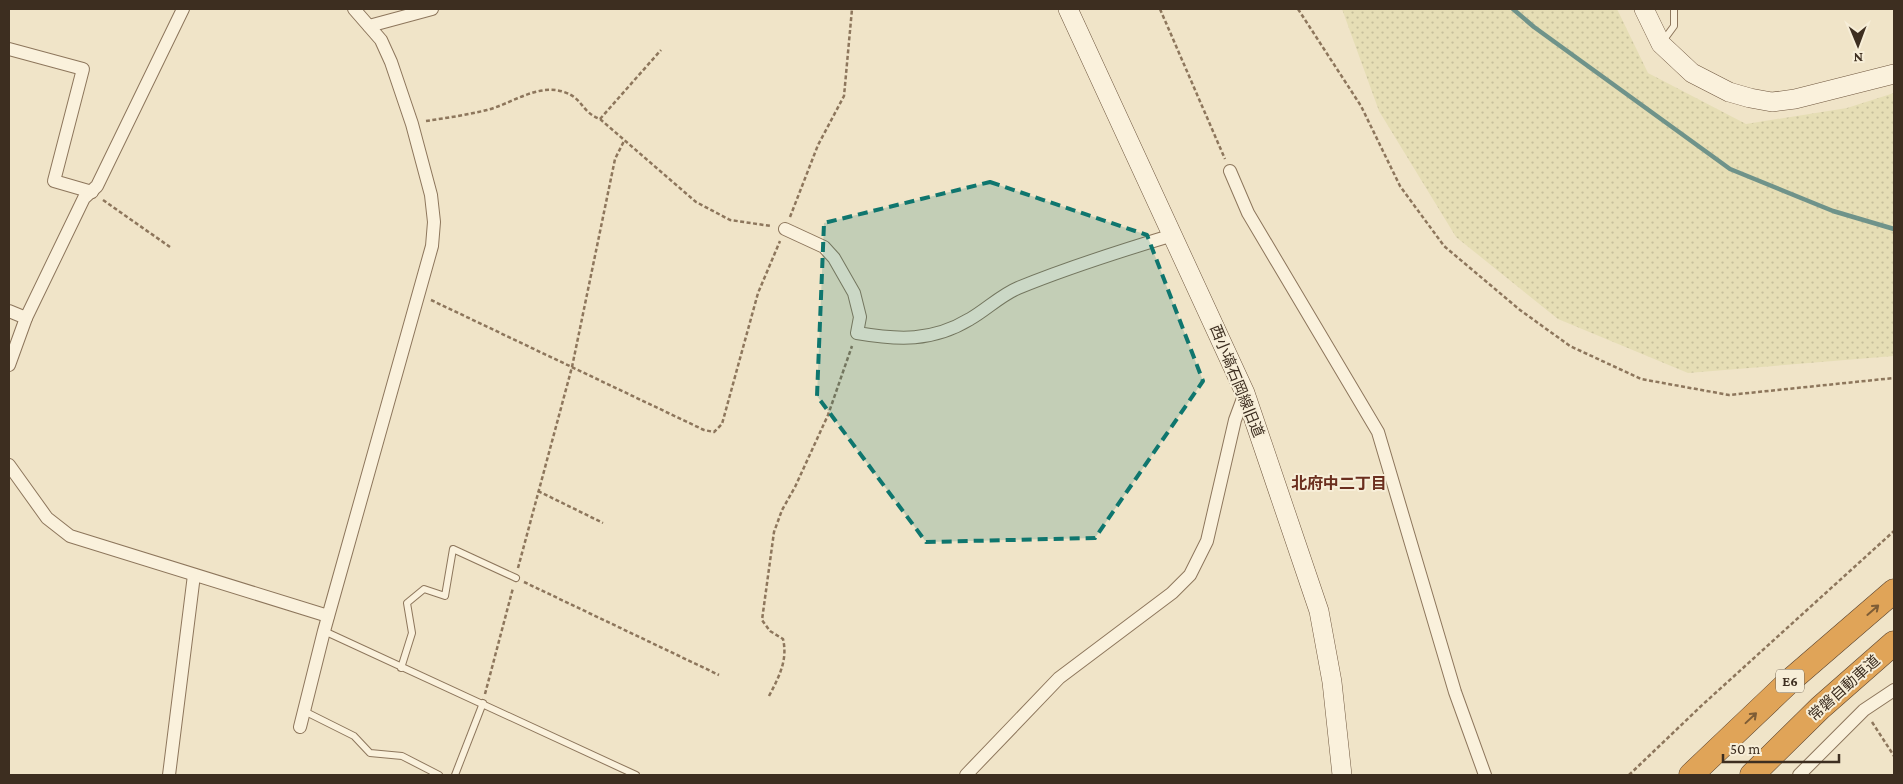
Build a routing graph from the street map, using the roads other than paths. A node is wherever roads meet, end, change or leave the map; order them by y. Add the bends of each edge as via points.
1 (183, 9) edge
2 (354, 9) edge
3 (432, 9) edge
4 (1068, 9) edge
5 (1644, 9) edge
6 (1674, 9) edge
7 (369, 26) junction
8 (1661, 44) junction
9 (9, 49) edge
10 (1894, 74) edge
11 (1230, 171) road end
12 (92, 192) junction
13 (785, 229) road end
14 (1172, 234) junction
15 (9, 311) edge
16 (26, 318) junction
17 (9, 364) edge
18 (1246, 393) junction
19 (9, 465) edge
20 (194, 575) junction
21 (516, 578) road end
22 (1894, 591) edge
23 (328, 616) junction
24 (324, 631) junction
25 (1894, 643) edge
26 (401, 668) junction
27 (1894, 690) edge
28 (483, 703) junction
29 (304, 711) junction
30 (300, 727) dead end
31 (169, 775) edge
32 (439, 775) edge
33 (455, 775) edge
34 (636, 775) edge
35 (966, 775) edge
36 (1342, 775) edge
37 (1485, 775) edge
38 (1690, 775) edge
39 (1752, 775) edge
40 (1799, 775) edge

1 - 12 street
2 - 7 street
3 - 7 street
4 - 14 street, 西小塙石岡線旧道
5 - 8 street
6 - 8 lane via 1674,26
7 - 23 street via 381,40 391,62 412,124 426,171 434,222 432,246
8 - 10 street via 1692,73 1729,92 1772,102
9 - 12 street via 83,69 54,181
11 - 37 street via 1248,213 1378,432 1455,692
12 - 16 street via 84,198
13 - 14 street via 824,247 834,258 854,294 860,317 857,333 890,339 913,339 945,332 970,320 1015,290 1074,265
14 - 18 street, 西小塙石岡線旧道
15 - 16 street
16 - 17 street
18 - 35 street via 1235,420 1207,541 1190,575 1172,593 1059,678
18 - 36 street, 西小塙石岡線旧道 via 1319,611 1332,682
19 - 20 street via 47,518 70,536
20 - 23 street
20 - 31 street
21 - 26 lane via 453,549 444,596 424,589 407,602 412,633
38 -> 22 highway, E6 via 1792,679
23 - 24 street
24 - 26 lane
24 - 29 street
25 - 39 highway, 常磐自動車道 via 1820,708
26 - 28 lane
27 - 40 street via 1864,710
28 - 33 lane
28 - 34 lane
29 - 30 street
29 - 32 lane via 354,736 370,753 402,756

